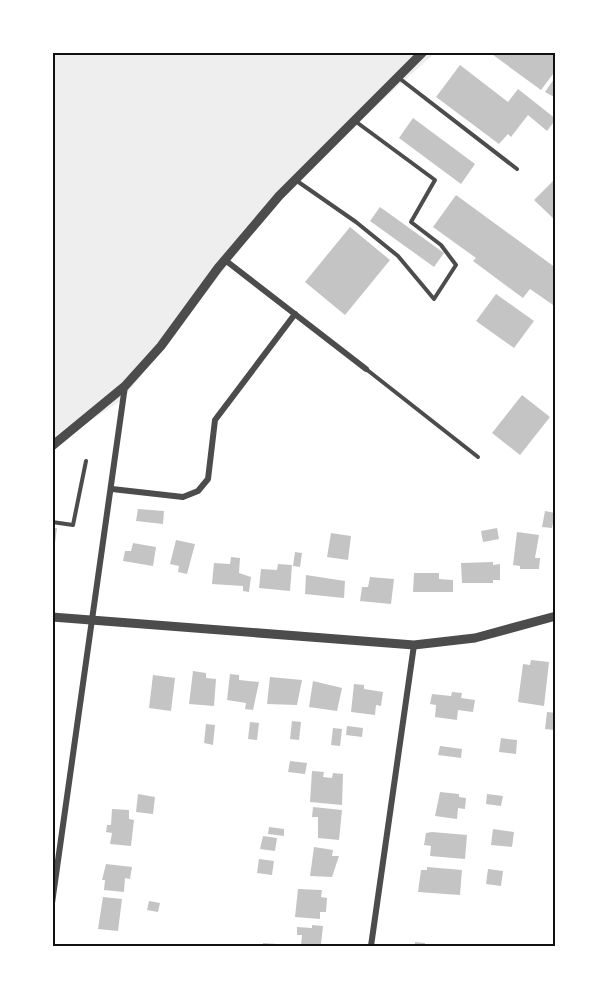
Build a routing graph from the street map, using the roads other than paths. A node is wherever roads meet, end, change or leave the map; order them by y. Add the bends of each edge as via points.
1 (423, 52) edge
2 (398, 77) junction
3 (354, 121) junction
4 (518, 170) dead end
5 (295, 180) junction
6 (225, 260) junction
7 (295, 314) junction
8 (366, 369) joint
9 (125, 386) junction
10 (52, 446) edge
11 (478, 457) dead end
12 (86, 461) dead end
13 (112, 489) junction
14 (52, 522) edge
15 (555, 616) edge
16 (52, 617) edge
17 (92, 621) junction
18 (414, 645) junction
19 (52, 903) edge
20 (371, 946) edge

1 - 2 street
2 - 3 street
2 - 4 lane
3 - 5 street
3 - 5 lane via 435,180 411,222 441,245 456,265 434,300 398,256
5 - 6 street
6 - 7 street
6 - 9 street via 161,346
7 - 8 street
7 - 13 street via 215,420 208,479 198,491 183,497
8 - 11 lane
9 - 10 street
9 - 13 street
12 - 14 lane via 73,525
13 - 17 street
15 - 18 street via 475,638
16 - 17 street
17 - 18 street
17 - 19 street
18 - 20 street

